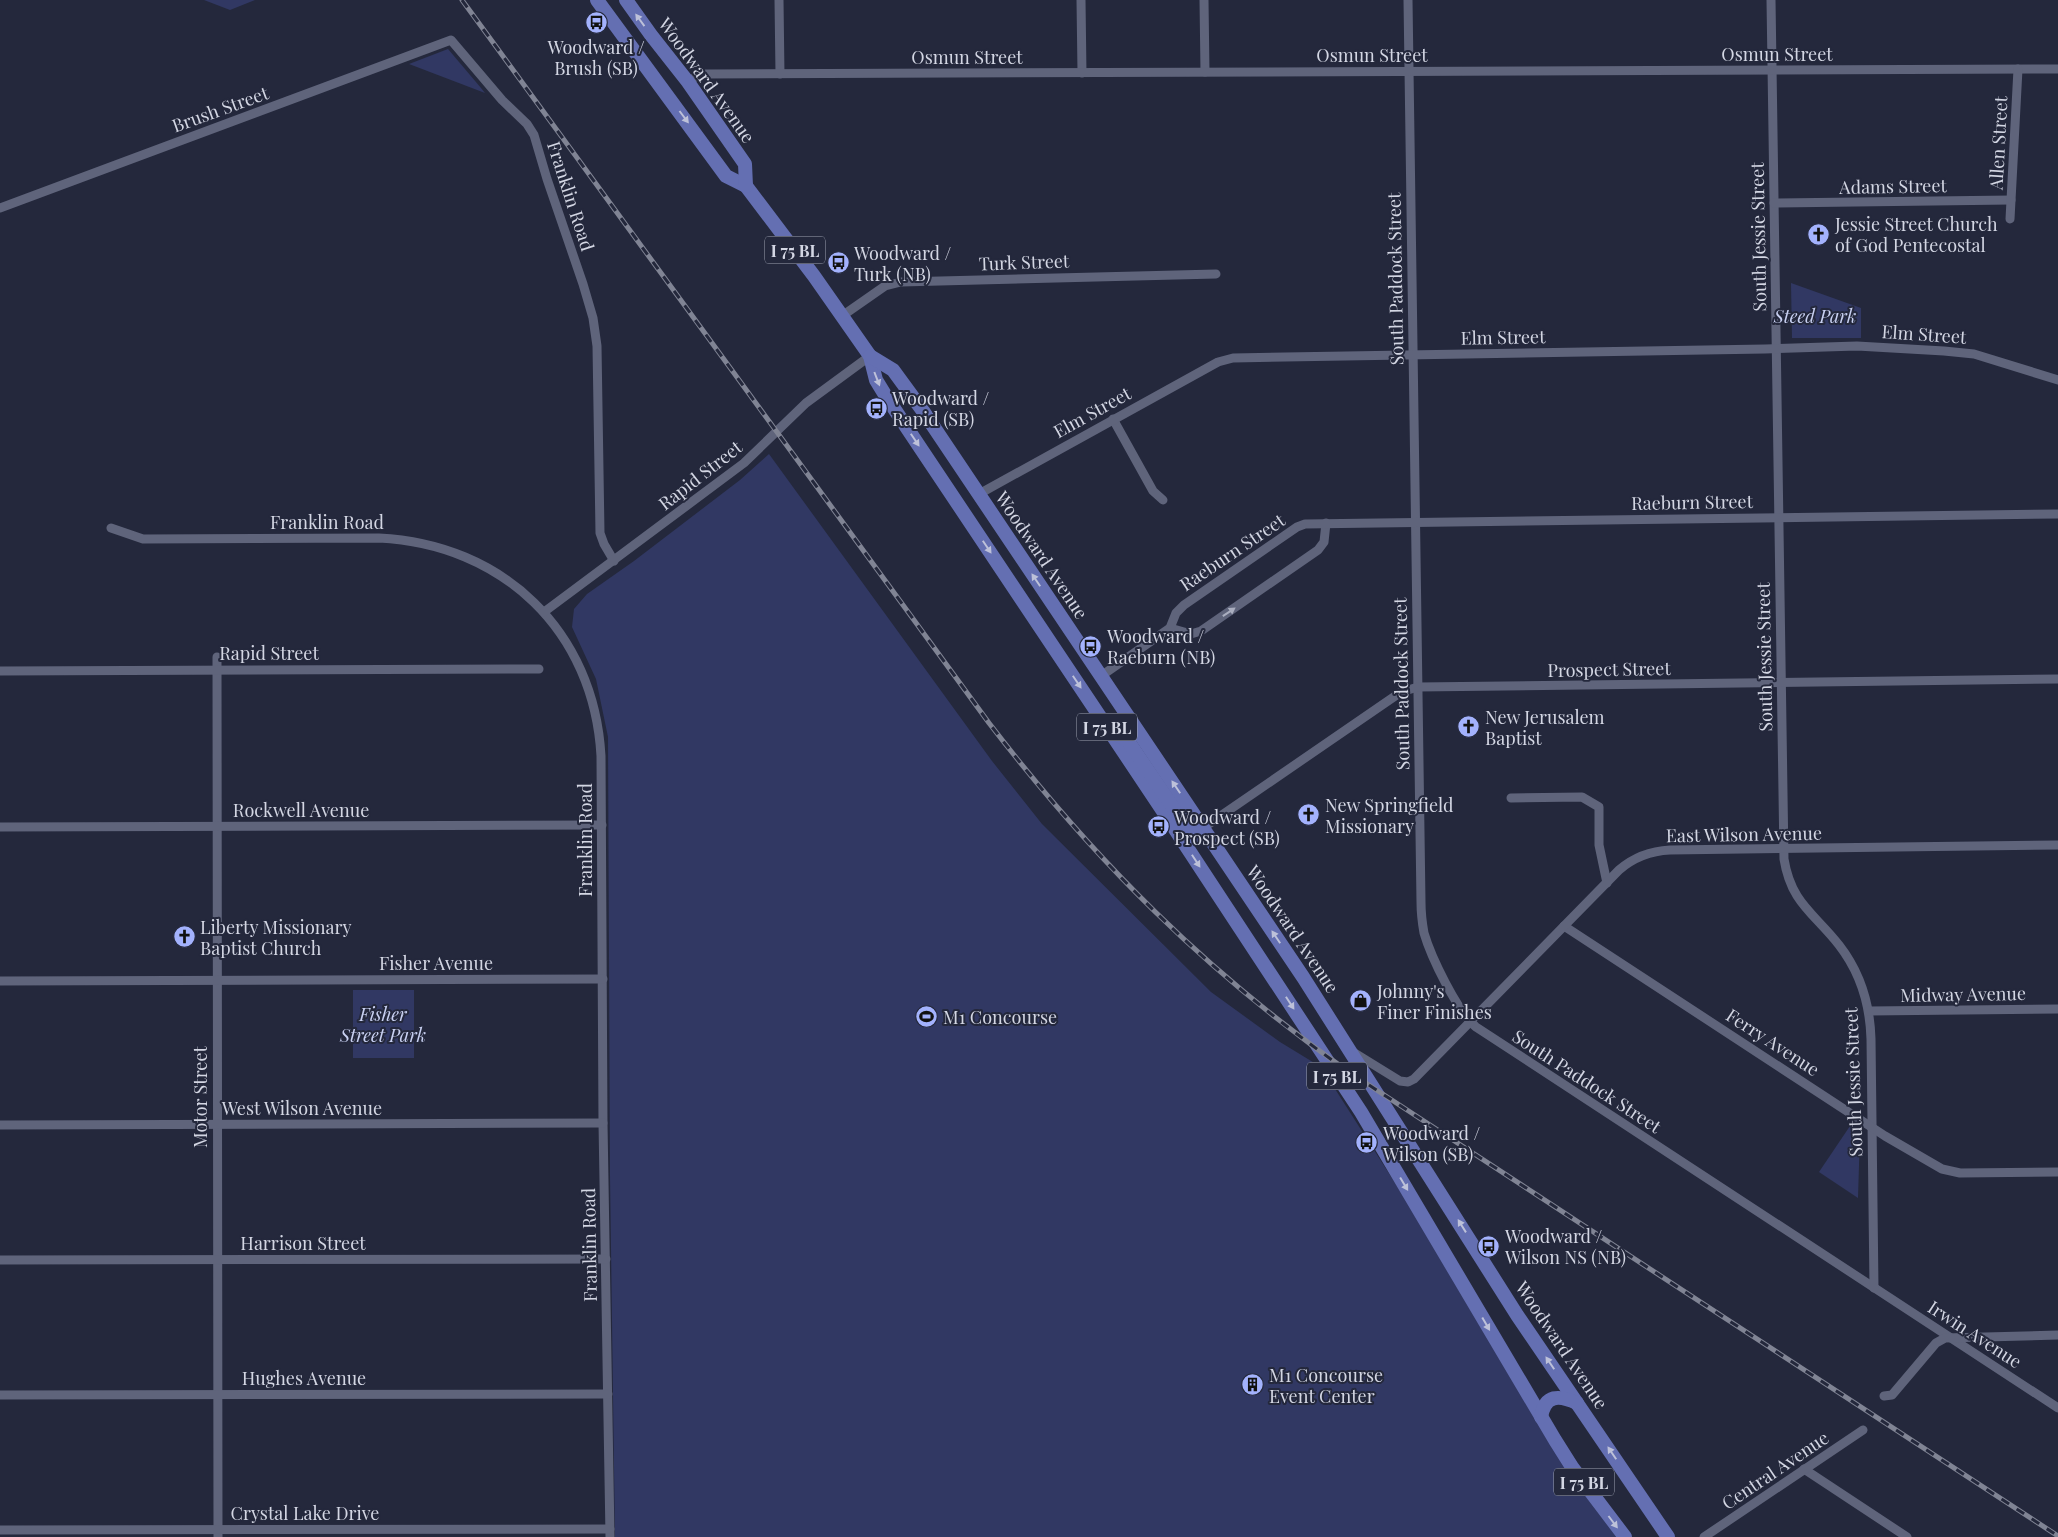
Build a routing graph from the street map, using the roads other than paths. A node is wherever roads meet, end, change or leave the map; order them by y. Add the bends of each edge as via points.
1 (598, 0) edge
2 (626, 0) edge
3 (779, 0) edge
4 (1080, 0) edge
5 (1204, 0) edge
6 (1408, 0) edge
7 (1771, 0) edge
8 (451, 40) joint
9 (2018, 69) junction
10 (2058, 69) edge
11 (1772, 70) junction
12 (1409, 71) junction
13 (1204, 72) junction
14 (1082, 73) junction
15 (780, 74) junction
16 (688, 82) junction
17 (746, 186) junction
18 (2011, 200) junction
19 (1774, 203) junction
20 (0, 208) edge
21 (2010, 219) dead end
22 (1216, 274) dead end
23 (842, 316) junction
24 (1776, 348) junction
25 (1412, 355) junction
26 (870, 356) junction
27 (2058, 380) edge
28 (1113, 419) junction
29 (978, 494) junction
30 (1162, 500) dead end
31 (2058, 514) edge
32 (1779, 517) junction
33 (1415, 522) junction
34 (1326, 523) junction
35 (111, 528) dead end
36 (614, 561) junction
37 (544, 612) junction
38 (1034, 618) junction
39 (1170, 628) junction
40 (217, 657) dead end
41 (539, 669) dead end
42 (0, 670) edge
43 (217, 670) junction
44 (1101, 676) junction
45 (2058, 679) edge
46 (1781, 683) junction
47 (1418, 687) junction
48 (1109, 730) junction
49 (1511, 798) dead end
50 (602, 825) junction
51 (0, 826) edge
52 (216, 826) junction
53 (1203, 828) junction
54 (2058, 845) edge
55 (1783, 849) junction
56 (1608, 882) junction
57 (1564, 926) junction
58 (603, 979) junction
59 (216, 980) junction
60 (0, 981) edge
61 (2058, 1009) edge
62 (1869, 1011) junction
63 (1470, 1022) junction
64 (1352, 1052) junction
65 (604, 1123) junction
66 (217, 1124) junction
67 (0, 1125) edge
68 (1872, 1127) junction
69 (2058, 1172) edge
70 (606, 1259) junction
71 (0, 1260) edge
72 (217, 1260) junction
73 (1874, 1288) junction
74 (2058, 1336) edge
75 (1950, 1337) junction
76 (608, 1394) junction
77 (0, 1395) edge
78 (217, 1395) junction
79 (1884, 1396) dead end
80 (1577, 1403) junction
81 (2058, 1408) edge
82 (1541, 1417) junction
83 (1863, 1430) dead end
84 (1804, 1470) junction
85 (0, 1530) edge
86 (218, 1533) edge
87 (610, 1533) edge
88 (1625, 1537) edge
89 (1668, 1537) edge
90 (1704, 1537) edge
91 (1907, 1537) edge

1 -> 17 main road, Woodward Avenue / I 75 BL via 726,176
16 -> 2 main road, Woodward Avenue
3 - 15 street
4 - 14 street
5 - 13 street
6 - 12 street, South Paddock Street
7 - 11 street, South Jessie Street
8 - 20 street, Brush Street
8 - 36 street, Franklin Road via 534,135 583,284 598,360 600,527 604,544
9 - 10 street, Osmun Street
9 - 11 street, Osmun Street
9 - 18 street, Allen Street
11 - 12 street, Osmun Street
11 - 19 street, South Jessie Street
12 - 13 street, Osmun Street
12 - 25 street, South Paddock Street
13 - 14 street, Osmun Street
14 - 15 street, Osmun Street
15 - 16 street, Osmun Street via 705,74
16 - 17 main road, Woodward Avenue via 745,164
17 - 23 main road, Woodward Avenue / I 75 BL
18 - 19 street, Adams Street
18 - 21 street, Allen Street
19 - 24 street, South Jessie Street
22 - 23 street, Turk Street via 901,282 885,286
23 - 26 main road, Woodward Avenue / I 75 BL
24 - 25 street, Elm Street
24 - 27 street, Elm Street via 1857,346 1944,351 1981,356
24 - 32 street, South Jessie Street
25 - 28 street, Elm Street via 1227,359
25 - 33 street, South Paddock Street
26 - 29 main road, Woodward Avenue / I 75 BL via 893,370
26 - 36 street, Rapid Street via 806,403 744,463
26 -> 38 main road, Woodward Avenue / I 75 BL via 876,380
28 - 29 street, Elm Street
28 - 30 street via 1153,491
44 -> 29 main road, Woodward Avenue / I 75 BL
31 - 32 street, Raeburn Street
32 - 33 street, Raeburn Street
32 - 46 street, South Jessie Street
33 - 34 street, Raeburn Street
33 - 47 street, South Paddock Street
34 - 39 street, Raeburn Street via 1305,524 1289,532 1181,607
39 -> 34 street via 1192,634 1201,631 1318,550 1324,542
35 - 37 street, Franklin Road via 143,539 379,538 415,542 450,550 482,564 513,584
36 - 37 street, Rapid Street
37 - 50 street, Franklin Road via 575,656 594,705 600,745
38 - 44 main road via 1037,611 1047,611 1088,673
38 -> 48 main road, Woodward Avenue / I 75 BL
39 - 44 street, Raeburn Street
40 - 43 street, Motor Street
41 - 43 street, Rapid Street
42 - 43 street, Rapid Street
43 - 52 street, Motor Street
53 -> 44 main road, Woodward Avenue / I 75 BL
45 - 46 street, Prospect Street
46 - 47 street, Prospect Street
46 - 55 street, South Jessie Street
47 - 53 street, Prospect Street via 1401,692
47 - 63 street, South Paddock Street via 1423,924 1430,948 1452,995
48 - 53 main road via 1128,741 1194,838 1202,836
48 -> 82 main road, Woodward Avenue / I 75 BL via 1361,1112
49 - 56 street via 1582,796 1599,807 1599,845
50 - 52 street, Rockwell Avenue
50 - 58 street, Franklin Road
51 - 52 street, Rockwell Avenue
52 - 59 street, Motor Street
64 -> 53 main road, Woodward Avenue / I 75 BL
54 - 55 street, East Wilson Avenue
55 - 56 street, East Wilson Avenue via 1656,851 1631,861
55 - 62 street, South Jessie Street via 1786,872 1796,896 1847,956 1861,983
56 - 57 street, East Wilson Avenue
57 - 63 street, East Wilson Avenue
57 - 68 street, Ferry Avenue
58 - 59 street, Fisher Avenue
58 - 65 street, Franklin Road
59 - 60 street, Fisher Avenue
59 - 66 street, Motor Street
61 - 62 street, Midway Avenue
62 - 68 street, South Jessie Street
63 - 64 street, East Wilson Avenue via 1408,1082 1400,1081
63 - 73 street, South Paddock Street
80 -> 64 main road, Woodward Avenue / I 75 BL via 1517,1315
65 - 66 street, West Wilson Avenue
65 - 70 street, Franklin Road
66 - 67 street, West Wilson Avenue
66 - 72 street, Motor Street
68 - 69 street, Ferry Avenue via 1948,1172
68 - 73 street, South Jessie Street
70 - 72 street, Harrison Street
70 - 76 street, Franklin Road
71 - 72 street, Harrison Street
72 - 78 street, Motor Street
73 - 75 street, Irwin Avenue
74 - 75 street
75 - 79 street via 1936,1342 1892,1396
75 - 81 street, Irwin Avenue
76 - 78 street, Hughes Avenue
76 - 87 street, Franklin Road
77 - 78 street, Hughes Avenue
78 - 86 street, Motor Street
80 - 82 main road via 1564,1397 1551,1399 1543,1407
89 -> 80 main road, Woodward Avenue / I 75 BL
82 -> 88 main road, Woodward Avenue / I 75 BL via 1572,1467
83 - 84 street, Central Avenue
84 - 90 street, Central Avenue
84 - 91 street
85 - 86 street, Crystal Lake Drive
86 - 87 street, Crystal Lake Drive

